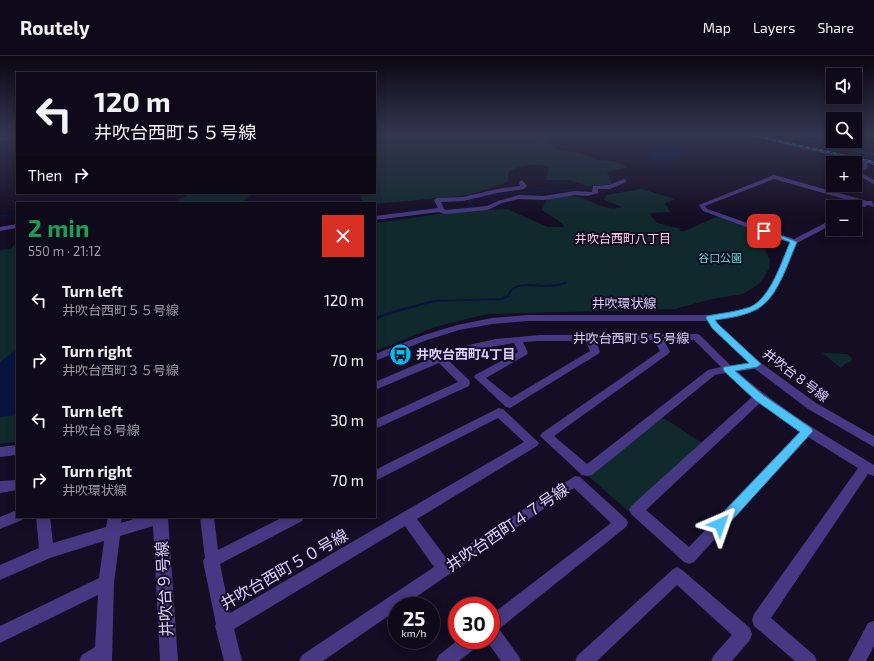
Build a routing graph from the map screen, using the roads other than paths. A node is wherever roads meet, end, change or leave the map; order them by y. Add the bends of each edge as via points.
1 (862, 162) edge
2 (862, 169) edge
3 (869, 171) dead end
4 (862, 173) edge
5 (862, 176) edge
6 (624, 181) dead end
7 (522, 182) dead end
8 (874, 182) edge
9 (872, 203) edge
10 (862, 207) edge
11 (442, 211) junction
12 (376, 218) edge
13 (826, 225) edge
14 (16, 226) edge
15 (0, 229) edge
16 (794, 242) junction
17 (710, 318) junction
18 (590, 338) junction
19 (658, 338) junction
20 (517, 340) junction
21 (376, 358) edge
22 (440, 358) junction
23 (757, 364) junction
24 (728, 369) junction
25 (376, 386) edge
26 (759, 398) junction
27 (376, 425) edge
28 (807, 431) junction
29 (874, 442) edge
30 (16, 450) edge
31 (0, 452) edge
32 (870, 469) edge
33 (376, 475) edge
34 (16, 485) edge
35 (0, 487) edge
36 (16, 516) edge
37 (407, 517) junction
38 (44, 518) edge
39 (153, 518) edge
40 (160, 518) edge
41 (207, 518) edge
42 (295, 518) edge
43 (0, 523) edge
44 (113, 524) edge
45 (47, 552) junction
46 (211, 561) junction
47 (445, 569) junction
48 (0, 573) edge
49 (106, 583) junction
50 (500, 618) edge
51 (223, 626) junction
52 (874, 629) edge
53 (0, 635) edge
54 (500, 645) edge
55 (461, 649) edge
56 (98, 658) edge
57 (169, 661) edge
58 (233, 661) edge
59 (308, 661) edge
60 (446, 661) edge
61 (512, 661) edge
62 (584, 661) edge
63 (720, 661) edge
64 (808, 661) edge
65 (857, 661) edge

1 - 2 street via 866,167
3 - 4 street
5 - 8 street
6 - 11 street via 610,186 595,187 594,193 588,194 575,193 544,198 519,197 488,208
7 - 11 street via 522,188 463,199 437,200
9 - 10 street
9 - 16 street via 774,178 702,205 705,210
11 - 12 street
13 - 16 street
14 - 15 street
16 - 17 street, 井吹環状線 via 770,294 754,308
17 - 21 street, 井吹環状線 via 527,318 492,322 456,328
17 - 23 street, 井吹台８号線 via 715,326
18 - 19 street, 井吹台西町５５号線
18 - 20 street, 井吹台西町５５号線
18 - 20 street via 595,352 510,404 480,377 522,352
19 - 24 street, 井吹台西町５５号線 via 697,337
19 - 24 street via 665,352 546,436 587,471 712,372
20 - 22 street, 井吹台西町５５号線 via 476,346
22 - 25 street, 井吹台西町５５号線
22 - 27 street via 465,383
23 - 24 street
23 - 29 street, 井吹台８号線 via 812,406
24 - 26 street, 井吹台西町５５号線
26 - 28 street, 井吹台西町５５号線
26 - 28 street via 636,510 689,557
28 - 32 street, 井吹台西町５５号線
30 - 31 street
32 - 64 street via 760,620
33 - 37 street, 井吹台西町５０号線 via 499,412 533,443
34 - 35 street
36 - 43 street
37 - 47 street
37 - 51 street, 井吹台西町５０号線
38 - 45 street
39 - 44 street
40 - 57 street, 井吹台９号線
41 - 46 street
42 - 46 street
44 - 45 street
44 - 49 street
45 - 48 street
46 - 51 street
47 - 50 street, 井吹台西町４７号線 via 575,481 621,523
47 - 59 street, 井吹台西町４７号線
49 - 53 street
49 - 56 street
51 - 58 street
52 - 65 street
54 - 61 street
55 - 60 street
62 - 63 street via 677,575 744,634

